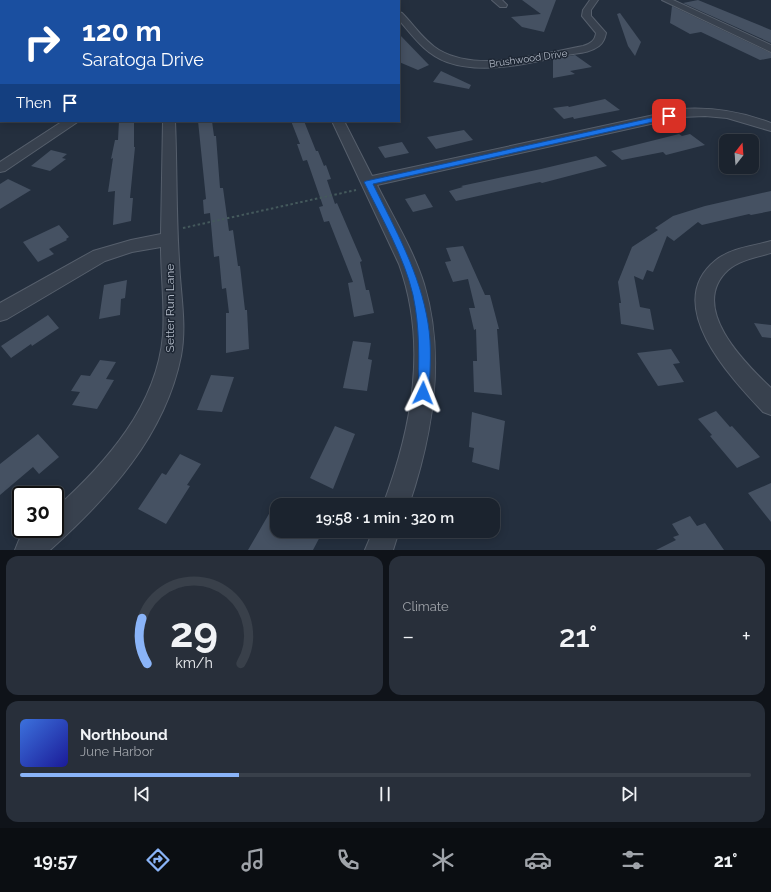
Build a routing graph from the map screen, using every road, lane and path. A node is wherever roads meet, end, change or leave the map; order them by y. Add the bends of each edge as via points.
1 (496, 0) edge
2 (594, 0) edge
3 (666, 0) edge
4 (504, 5) dead end
5 (400, 16) edge
6 (771, 49) edge
7 (70, 122) edge
8 (169, 122) edge
9 (338, 122) edge
10 (771, 127) edge
11 (0, 168) edge
12 (362, 186) junction
13 (188, 227) dead end
14 (170, 239) junction
15 (771, 247) edge
16 (0, 313) edge
17 (771, 404) edge
18 (399, 498) edge
19 (64, 519) edge
20 (43, 538) edge
21 (383, 538) edge
22 (29, 550) edge
23 (378, 550) edge

1 - 4 street
2 - 5 street, Brushwood Drive via 586,16 601,33 598,42 583,49 500,63 470,63 436,54
3 - 6 street
7 - 11 street
8 - 14 street, Setter Run Lane
9 - 12 street
10 - 12 street via 723,113 682,113
12 - 13 path
12 - 18 street via 406,260 423,324 423,407
14 - 16 street via 131,246 99,256
14 - 19 street, Setter Run Lane via 173,340 160,392 138,433 110,474
15 - 17 street via 722,264 711,278 705,296 708,320 721,347 733,364
20 - 22 street, Setter Run Lane
21 - 23 street

